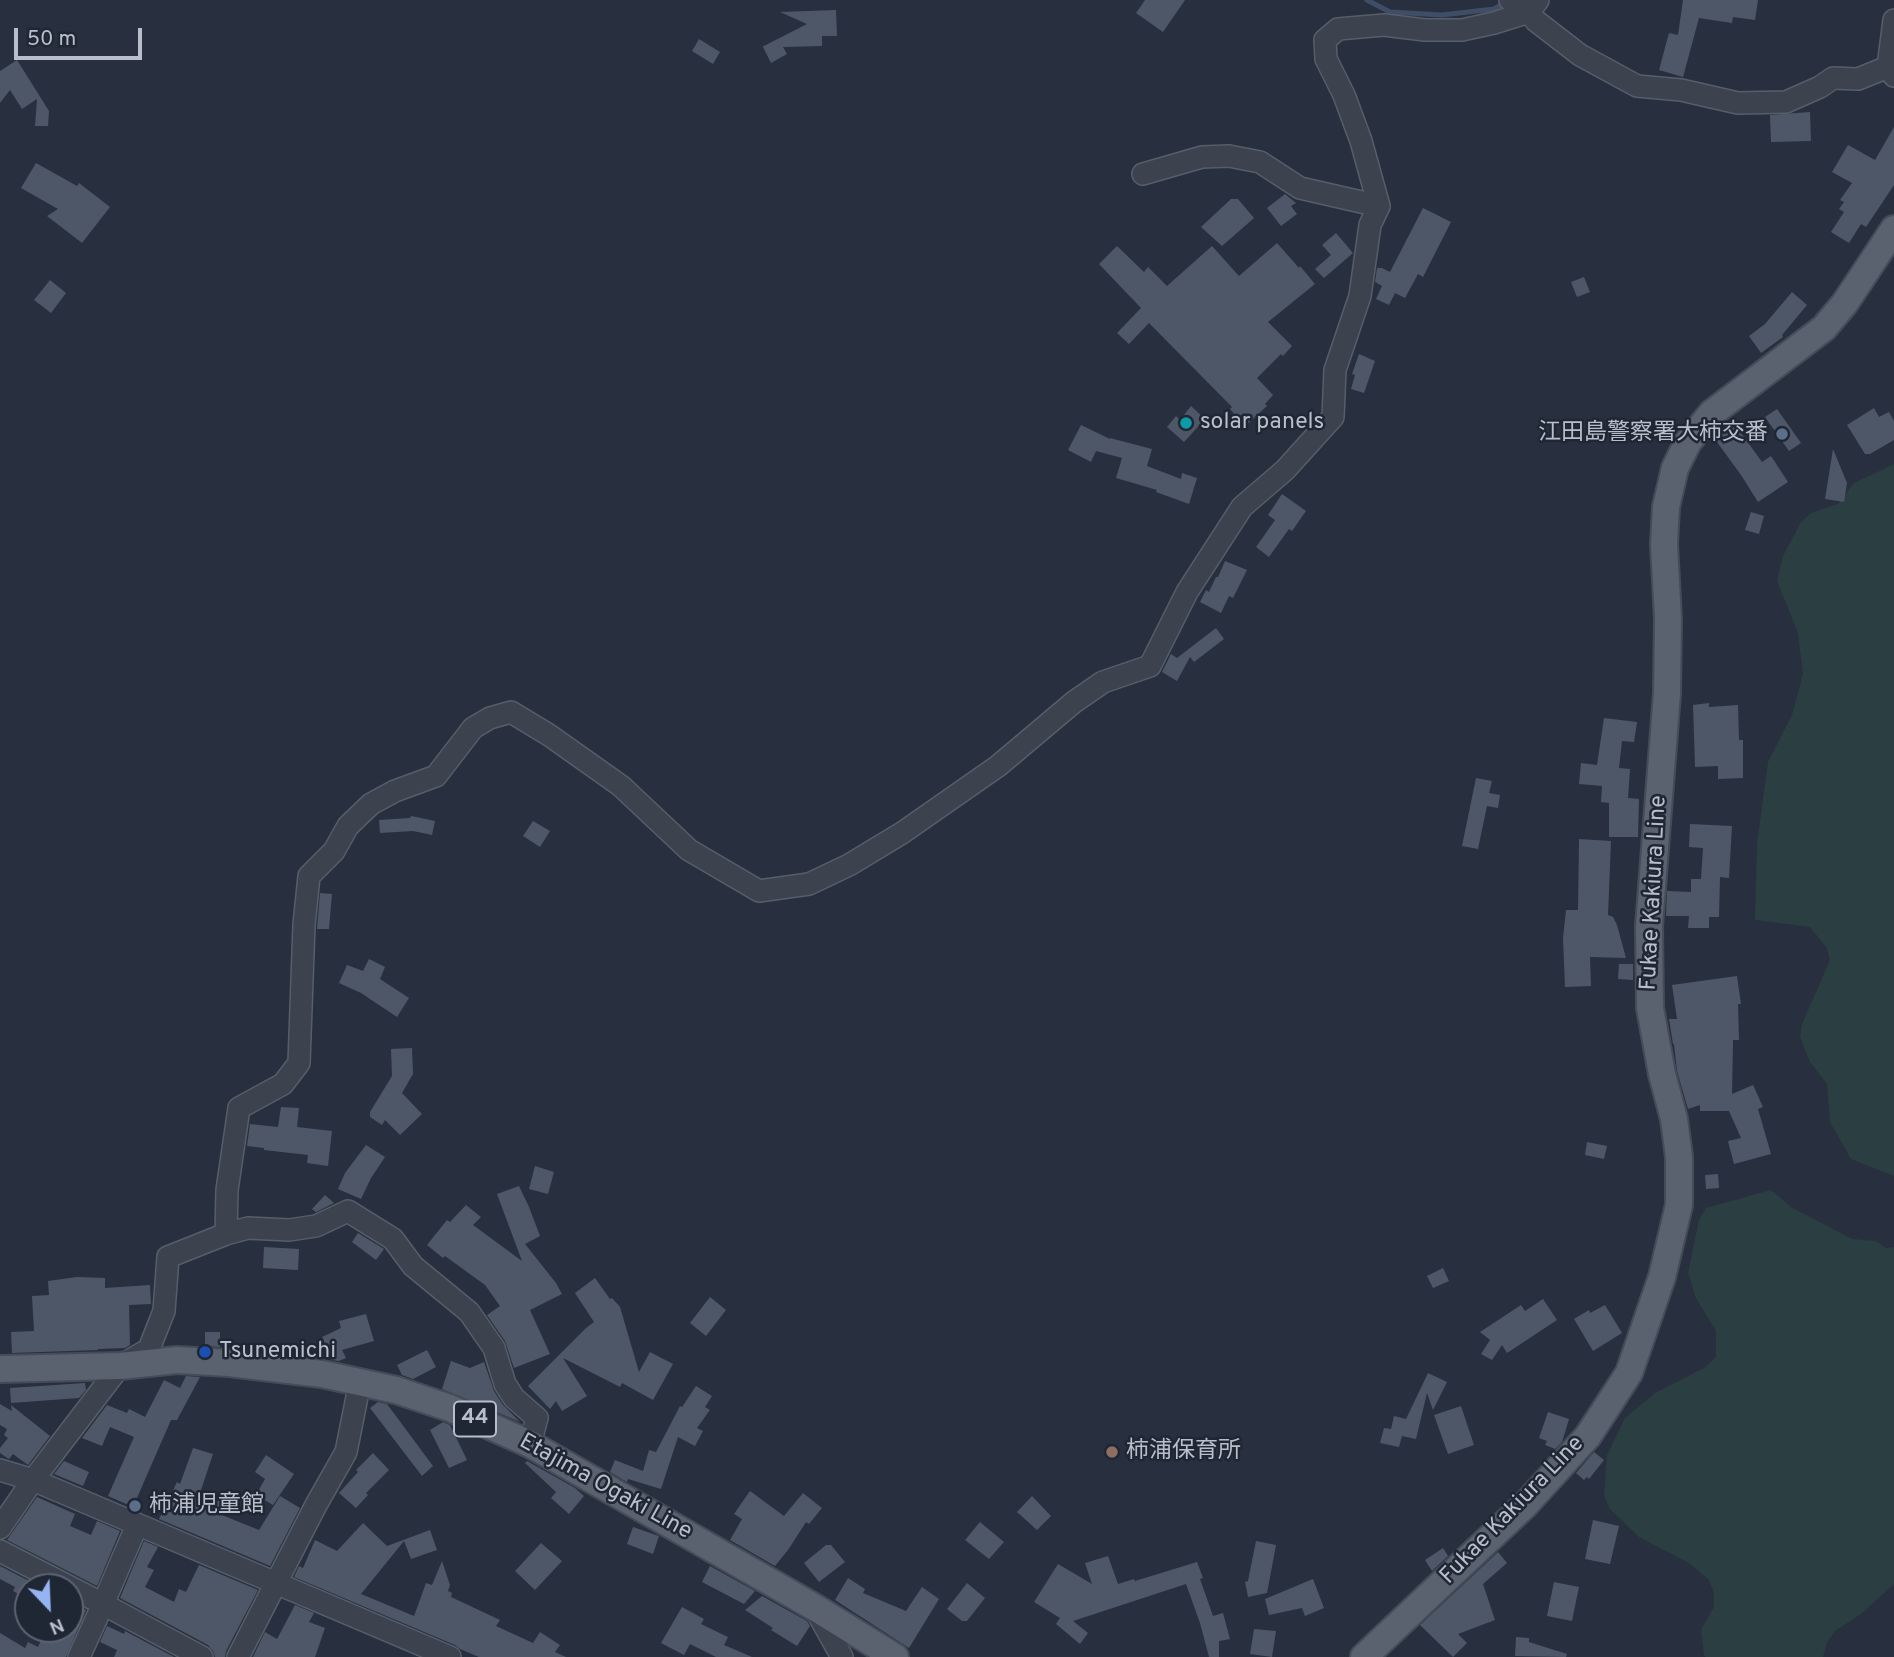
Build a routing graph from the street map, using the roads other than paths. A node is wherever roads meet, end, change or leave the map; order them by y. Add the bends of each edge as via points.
1 (1510, 0) edge
2 (1534, 6) edge
3 (1894, 20) edge
4 (1891, 71) edge
5 (1143, 174) dead end
6 (1380, 206) junction
7 (1894, 229) edge
8 (226, 1234) junction
9 (120, 1366) junction
10 (0, 1369) edge
11 (360, 1382) junction
12 (530, 1444) junction
13 (4, 1474) edge
14 (33, 1480) junction
15 (137, 1525) junction
16 (0, 1528) edge
17 (0, 1551) edge
18 (43, 1573) edge
19 (276, 1583) junction
20 (84, 1594) edge
21 (103, 1604) junction
22 (814, 1606) junction
23 (79, 1657) edge
24 (202, 1657) edge
25 (238, 1657) edge
26 (450, 1657) edge
27 (842, 1657) edge
28 (895, 1657) edge
29 (1364, 1657) edge

1 - 2 street
2 - 4 street via 1536,21 1580,55 1637,86 1738,103 1786,102 1833,78 1858,79
2 - 6 street via 1462,30 1384,25 1338,29 1325,40 1326,59 1345,95
3 - 4 street
5 - 6 street via 1202,158 1230,156 1260,162 1300,188
6 - 8 street via 1370,225 1360,296 1335,370 1333,417 1285,470 1242,507 1187,592 1150,666 1103,682 998,766 849,865 808,884 759,891 689,850 621,786 511,712 472,728 436,776 371,804 309,876 299,1063 283,1084 239,1108 227,1190
7 - 29 main road, Fukae Kakiura Line via 1824,328 1713,413 1688,442 1675,468 1665,507 1667,693 1649,926 1650,1007 1674,1119 1679,1205 1662,1278 1629,1373 1588,1436 1526,1504
8 - 9 street via 167,1257 164,1311 149,1349
8 - 12 street via 248,1228 316,1226 348,1211 393,1239 413,1266 469,1312 494,1348 505,1384 537,1418
9 - 10 main road, Etajima Ogaki Line / 44
9 - 11 main road, Etajima Ogaki Line / 44 via 177,1360 229,1363
9 - 14 street
11 - 12 main road, Etajima Ogaki Line / 44 via 450,1408
11 - 19 street via 346,1452
12 - 22 main road, Etajima Ogaki Line / 44
13 - 14 street
14 - 15 street
14 - 16 street
15 - 19 street
15 - 21 street
17 - 18 street
19 - 25 street
19 - 26 street
20 - 21 street
21 - 23 street
21 - 24 street
22 - 27 street
22 - 28 main road, Etajima Ogaki Line / 44

